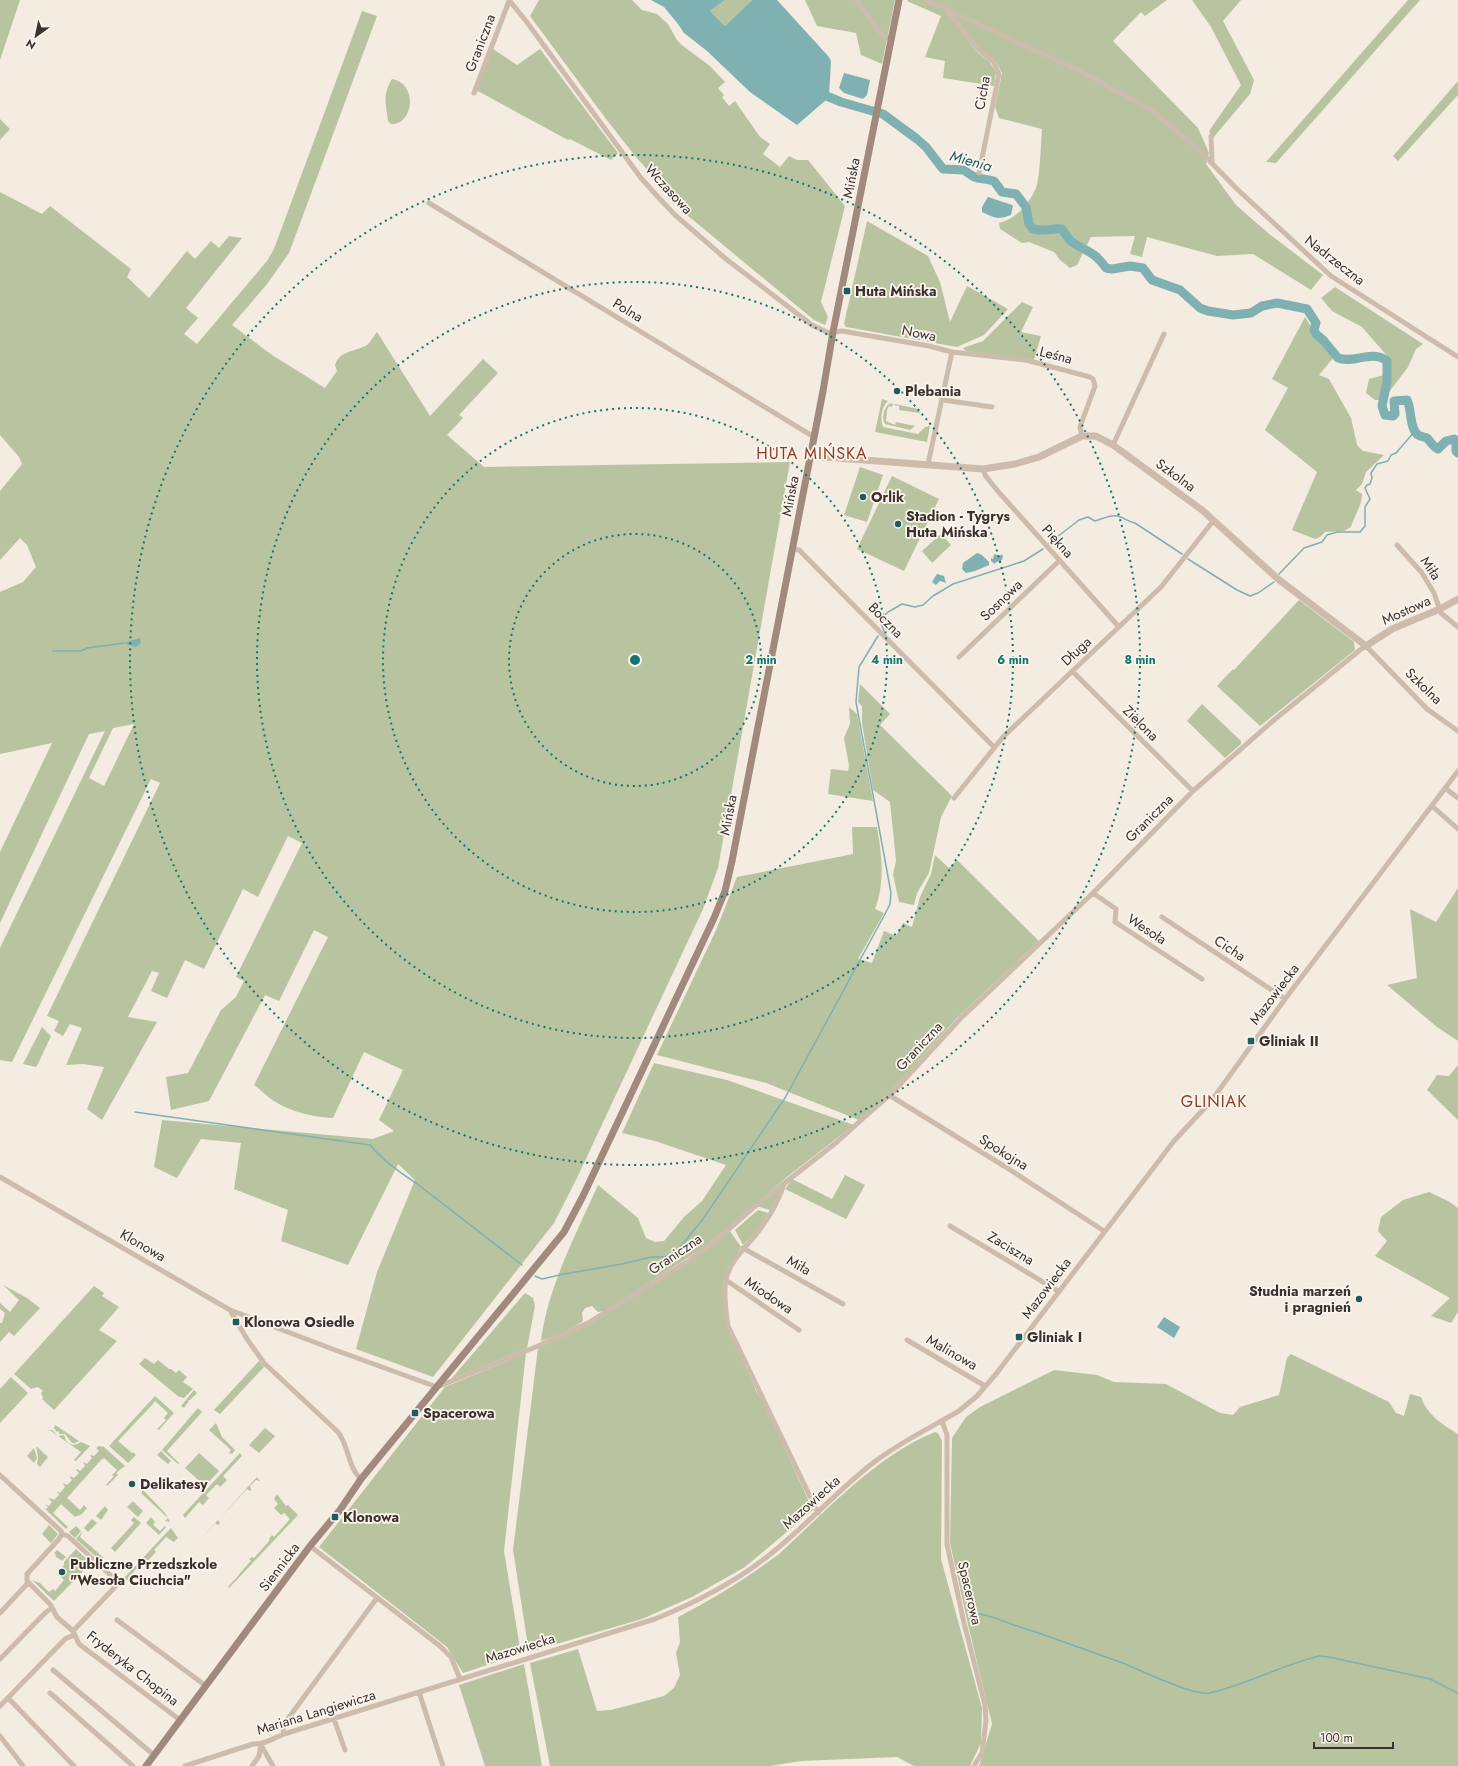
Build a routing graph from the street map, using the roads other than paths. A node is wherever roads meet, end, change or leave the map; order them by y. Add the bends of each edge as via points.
1 (509, 0) edge
2 (856, 0) edge
3 (899, 0) edge
4 (926, 0) edge
5 (948, 11) junction
6 (891, 39) junction
7 (474, 93) dead end
8 (1210, 136) dead end
9 (1212, 163) junction
10 (979, 173) dead end
11 (429, 203) dead end
12 (833, 332) junction
13 (1164, 334) dead end
14 (952, 352) junction
15 (1458, 357) edge
16 (943, 400) junction
17 (992, 408) dead end
18 (1082, 436) junction
19 (814, 437) junction
20 (1113, 445) junction
21 (811, 456) junction
22 (928, 464) junction
23 (983, 469) junction
24 (1214, 520) junction
25 (1397, 545) dead end
26 (793, 549) junction
27 (1059, 560) junction
28 (1458, 599) edge
29 (1440, 609) junction
30 (1119, 627) junction
31 (1458, 628) edge
32 (1366, 646) junction
33 (959, 657) dead end
34 (1072, 671) junction
35 (1458, 731) edge
36 (994, 747) junction
37 (1458, 771) edge
38 (1446, 788) junction
39 (1193, 791) junction
40 (954, 798) dead end
41 (1458, 798) edge
42 (1432, 806) junction
43 (1458, 830) edge
44 (1093, 893) junction
45 (1162, 917) dead end
46 (1202, 979) dead end
47 (1285, 999) junction
48 (889, 1095) junction
49 (0, 1177) edge
50 (784, 1183) junction
51 (950, 1226) dead end
52 (1104, 1231) junction
53 (743, 1248) junction
54 (726, 1280) junction
55 (1058, 1291) junction
56 (843, 1304) dead end
57 (230, 1310) junction
58 (799, 1330) dead end
59 (907, 1340) dead end
60 (986, 1386) junction
61 (437, 1387) junction
62 (942, 1421) junction
63 (0, 1475) edge
64 (362, 1479) junction
65 (818, 1513) junction
66 (62, 1534) junction
67 (310, 1546) junction
68 (28, 1582) junction
69 (377, 1598) junction
70 (52, 1608) junction
71 (0, 1613) edge
72 (117, 1620) dead end
73 (73, 1633) junction
74 (0, 1659) edge
75 (53, 1670) dead end
76 (460, 1679) junction
77 (454, 1682) joint
78 (206, 1686) junction
79 (419, 1692) junction
80 (50, 1693) dead end
81 (8, 1698) junction
82 (0, 1706) edge
83 (334, 1719) junction
84 (180, 1720) junction
85 (284, 1734) junction
86 (0, 1736) edge
87 (261, 1744) junction
88 (345, 1750) dead end
89 (154, 1755) junction
90 (23, 1766) edge
91 (74, 1766) edge
92 (133, 1766) edge
93 (146, 1766) edge
94 (185, 1766) edge
95 (252, 1766) edge
96 (273, 1766) edge
97 (443, 1766) edge
98 (974, 1766) edge

1 - 7 street, Graniczna
1 - 12 street, Wczasowa via 641,178 675,215 726,259 812,325 829,333
2 - 6 street via 882,35
3 - 6 main road, Mińska
4 - 5 street, Nadrzeczna
5 - 9 street, Nadrzeczna via 1121,92 1148,108
5 - 10 street, Cicha via 977,48 993,61 999,74
6 - 12 main road, Mińska
8 - 9 street
9 - 15 street, Nadrzeczna via 1331,276
11 - 19 street, Polna
12 - 14 street, Nowa via 838,330
12 - 19 main road, Mińska
13 - 20 street
14 - 16 street, Nowa
14 - 18 street, Leśna via 1018,358 1090,377 1095,386 1080,427
16 - 17 street
16 - 22 street, Nowa
18 - 20 street, Szkolna via 1096,436
18 - 23 street via 1039,457
19 - 21 main road, Mińska
20 - 24 street, Szkolna
21 - 22 street
21 - 26 main road, Mińska
22 - 23 street
23 - 27 street, Piękna via 996,489
24 - 30 street, Długa via 1161,587
24 - 32 street, Szkolna via 1278,579
25 - 29 street, Miła via 1420,569
26 - 36 street, Boczna via 799,550
26 - 61 main road, Mińska via 732,865 718,908 569,1224
27 - 30 street, Piękna
27 - 33 street, Sosnowa
28 - 29 street, Mostowa
29 - 31 street, Miła
29 - 32 street, Mostowa via 1399,626
30 - 34 street, Długa
32 - 35 street, Szkolna via 1427,709
32 - 39 street, Graniczna via 1274,720
34 - 36 street, Długa
34 - 39 street, Zielona
36 - 40 street, Długa
37 - 38 street, Mazowiecka
38 - 41 street
38 - 42 street, Mazowiecka
39 - 44 street, Graniczna
42 - 43 street
42 - 47 street, Mazowiecka
44 - 46 street, Wesoła via 1116,909 1115,922
44 - 48 street, Graniczna via 961,1018
45 - 47 street, Cicha
47 - 52 street, Mazowiecka via 1212,1100 1174,1141
48 - 50 street, Graniczna via 837,1142
48 - 52 street, Spokojna
49 - 57 street, Klonowa
50 - 53 street via 766,1220
50 - 61 street, Graniczna via 687,1262 590,1322
51 - 55 street, Zaciszna
52 - 55 street, Mazowiecka
53 - 54 street
53 - 56 street, Miła
54 - 58 street, Miodowa
54 - 65 street via 728,1326
55 - 60 street, Mazowiecka
57 - 61 street
57 - 64 street, Klonowa via 264,1362 338,1432 355,1473
59 - 60 street, Malinowa
60 - 62 street, Mazowiecka via 969,1403
61 - 64 main road, Siennicka
62 - 65 street, Mazowiecka via 872,1464
62 - 98 street, Spacerowa via 947,1435 947,1544 986,1713 982,1753
63 - 66 street
64 - 67 main road, Siennicka
65 - 76 street, Mazowiecka via 752,1569 700,1600 655,1619
66 - 68 street via 27,1574
66 - 73 street via 68,1536 118,1581
67 - 69 street
67 - 78 main road, Siennicka
68 - 70 street, Fryderyka Chopina
68 - 71 street
69 - 76 street via 451,1657
69 - 85 street via 284,1724
70 - 73 street, Fryderyka Chopina
70 - 74 street
72 - 78 street
73 - 81 street
73 - 84 street, Fryderyka Chopina via 79,1644
75 - 89 street
76 - 77 street, Mazowiecka
77 - 79 street, Mariana Langiewicza
78 - 84 main road, Siennicka
79 - 83 street, Mariana Langiewicza
79 - 97 street
80 - 92 street
81 - 82 street
81 - 91 street
83 - 85 street, Mariana Langiewicza
83 - 88 street
84 - 89 main road, Siennicka
85 - 87 street, Mariana Langiewicza
86 - 90 street
87 - 94 street, Mariana Langiewicza via 253,1744
87 - 95 street via 259,1756
87 - 96 street
89 - 93 main road, Siennicka

